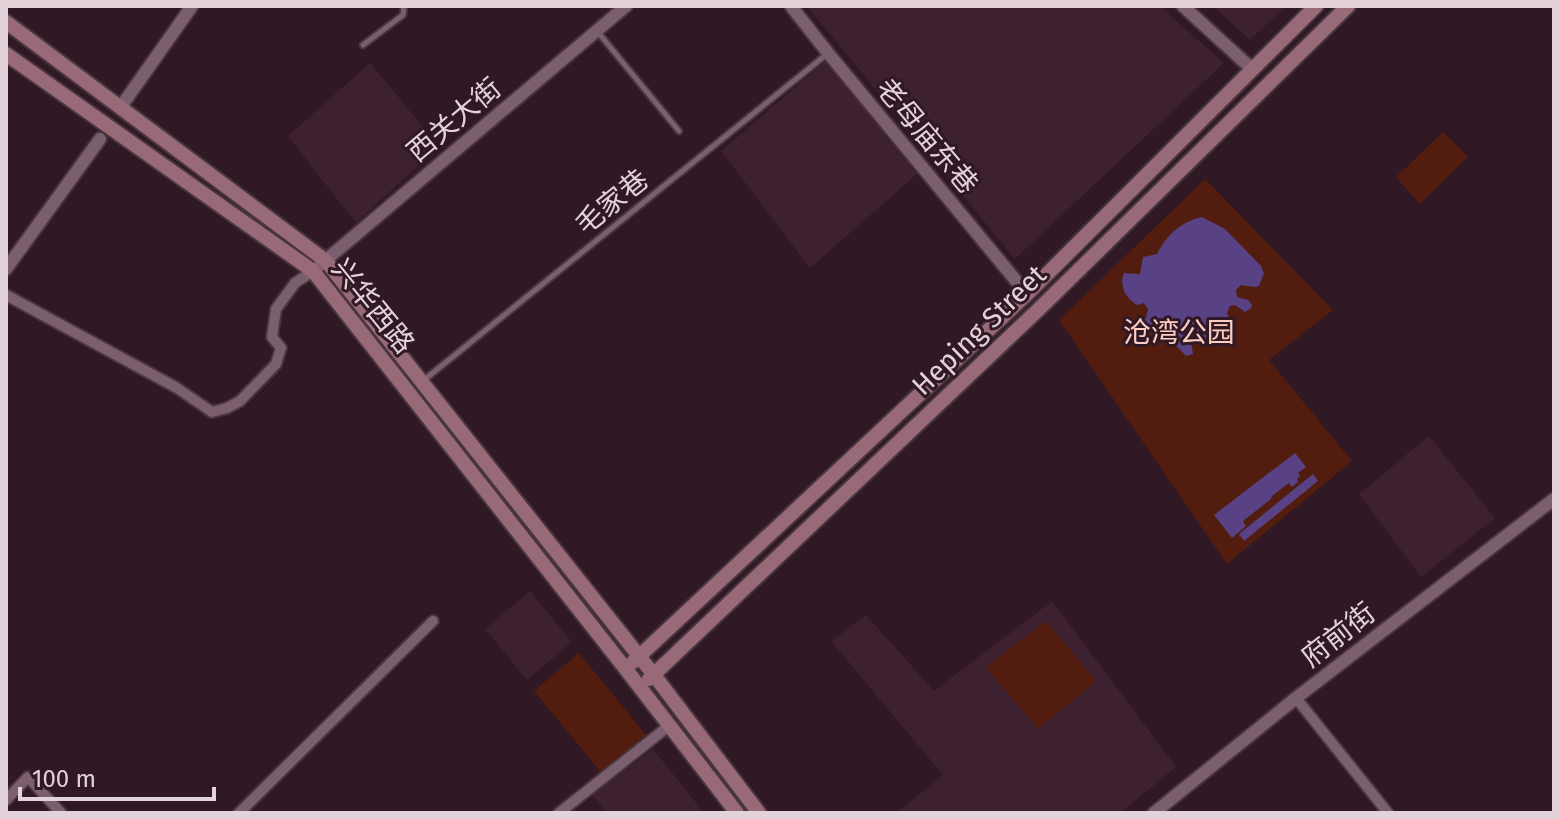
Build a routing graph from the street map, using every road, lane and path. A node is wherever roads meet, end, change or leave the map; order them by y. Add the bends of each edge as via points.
1 (192, 6) edge
2 (404, 6) edge
3 (626, 6) edge
4 (791, 6) edge
5 (1183, 6) edge
6 (1316, 6) edge
7 (1348, 6) edge
8 (6, 22) edge
9 (597, 30) junction
10 (363, 45) dead end
11 (828, 53) junction
12 (6, 54) edge
13 (1252, 69) junction
14 (125, 101) dead end
15 (679, 131) dead end
16 (100, 139) dead end
17 (326, 261) junction
18 (6, 269) edge
19 (313, 271) junction
20 (1027, 294) junction
21 (6, 295) edge
22 (422, 382) junction
23 (1554, 499) edge
24 (433, 621) dead end
25 (639, 656) junction
26 (625, 668) junction
27 (654, 675) junction
28 (640, 687) junction
29 (1296, 698) junction
30 (670, 725) junction
31 (6, 800) edge
32 (61, 813) edge
33 (239, 813) edge
34 (559, 813) edge
35 (737, 813) edge
36 (759, 813) edge
37 (1154, 813) edge
38 (1388, 813) edge

1 - 14 street
2 - 10 lane via 403,15
3 - 9 street, 西关大街
4 - 11 street, 老母庙东巷
5 - 13 street
6 - 13 main road, Heping Street
7 - 27 main road, Heping Street
8 - 17 main road
9 - 15 lane
9 - 17 street, 西关大街
11 - 20 street, 老母庙东巷
11 - 22 lane, 毛家巷
12 - 19 main road, 兴华西路
13 - 20 main road, Heping Street
16 - 18 street
17 - 19 street, 西关大街
17 - 22 main road
19 - 21 street via 295,283 276,309 272,337 281,348 276,364 240,401 212,412
19 - 26 main road, 兴华西路
20 - 25 main road, Heping Street
22 - 25 main road
23 - 29 street, 府前街
24 - 33 street
25 - 26 main road, Heping Street
25 - 27 main road
26 - 28 main road, 兴华西路
27 - 28 main road, Heping Street
27 - 36 main road
28 - 30 main road, 兴华西路
29 - 37 street, 府前街
29 - 38 street
30 - 34 street
30 - 35 main road, 兴华西路
31 - 32 street via 28,777

